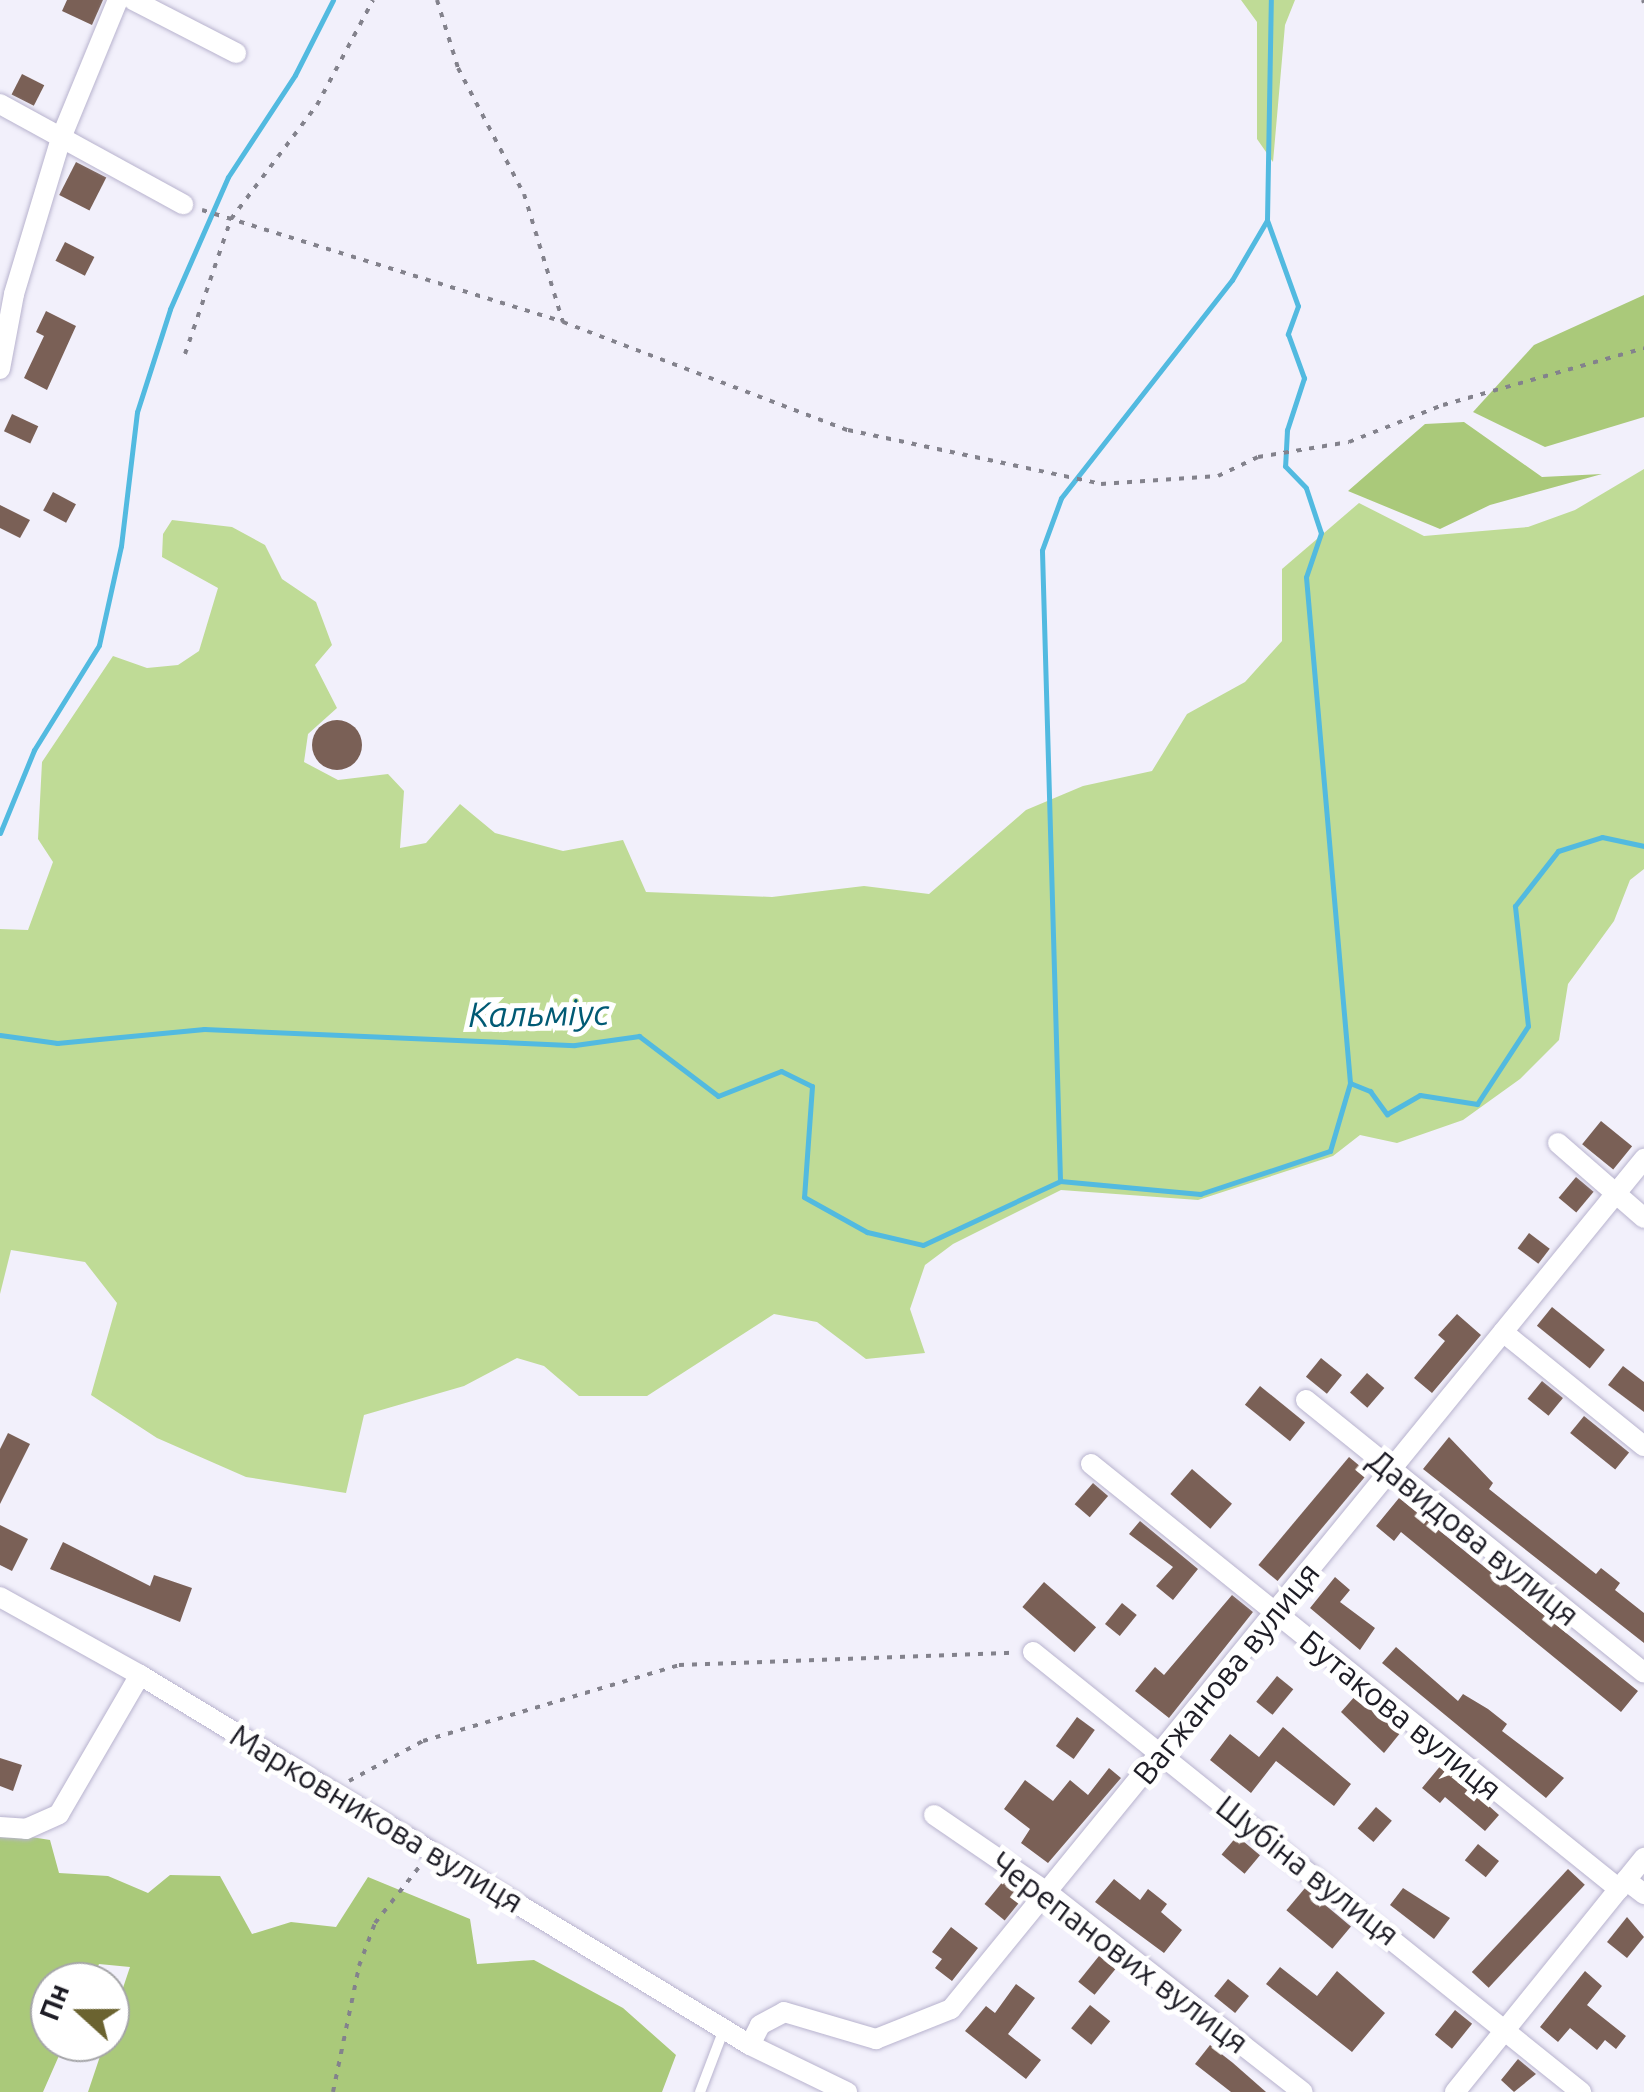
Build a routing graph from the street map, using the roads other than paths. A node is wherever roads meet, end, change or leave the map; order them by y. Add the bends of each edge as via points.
1 (118, 0) edge
2 (133, 0) edge
3 (236, 53) dead end
4 (0, 104) edge
5 (60, 138) junction
6 (183, 204) dead end
7 (7, 290) edge
8 (0, 370) edge
9 (1558, 1143) dead end
10 (1644, 1159) edge
11 (1615, 1195) junction
12 (1644, 1218) edge
13 (1503, 1332) junction
14 (1306, 1400) dead end
15 (1644, 1446) edge
16 (1091, 1464) dead end
17 (1390, 1471) junction
18 (0, 1597) edge
19 (1275, 1614) junction
20 (1033, 1652) road end
21 (1644, 1673) edge
22 (140, 1675) junction
23 (1160, 1753) junction
24 (934, 1815) dead end
25 (0, 1828) edge
26 (1644, 1858) edge
27 (1623, 1884) junction
28 (1048, 1893) junction
29 (1644, 1894) edge
30 (1506, 2028) junction
31 (724, 2029) junction
32 (750, 2045) junction
33 (700, 2092) edge
34 (847, 2092) edge
35 (1303, 2092) edge
36 (1456, 2092) edge
37 (1581, 2092) edge

1 - 5 street
2 - 3 street
4 - 5 street
5 - 6 street
5 - 7 street
7 - 8 street
9 - 11 street
10 - 11 street, Вагжанова вулиця
11 - 12 street
11 - 13 street, Вагжанова вулиця
13 - 15 street
13 - 17 street, Вагжанова вулиця
14 - 17 street, Давидова вулиця
16 - 19 street, Бутакова вулиця
17 - 19 street, Вагжанова вулиця
17 - 21 street, Давидова вулиця
18 - 22 street, Марковникова вулиця
19 - 23 street, Вагжанова вулиця
19 - 27 street, Бутакова вулиця
20 - 23 street, Шубіна вулиця
22 - 25 street via 59,1814 26,1830
22 - 31 street, Марковникова вулиця
23 - 28 street, Вагжанова вулиця
23 - 30 street, Шубіна вулиця
24 - 28 street, Черепанових вулиця
26 - 27 street
27 - 29 street, Бутакова вулиця
27 - 30 street
28 - 32 street, Вагжанова вулиця via 943,2016 876,2039 784,2012 760,2025
28 - 35 street, Черепанових вулиця
30 - 36 street
30 - 37 street, Шубіна вулиця
31 - 32 street, Марковникова вулиця
31 - 33 lane
32 - 34 street, Марковникова вулиця

